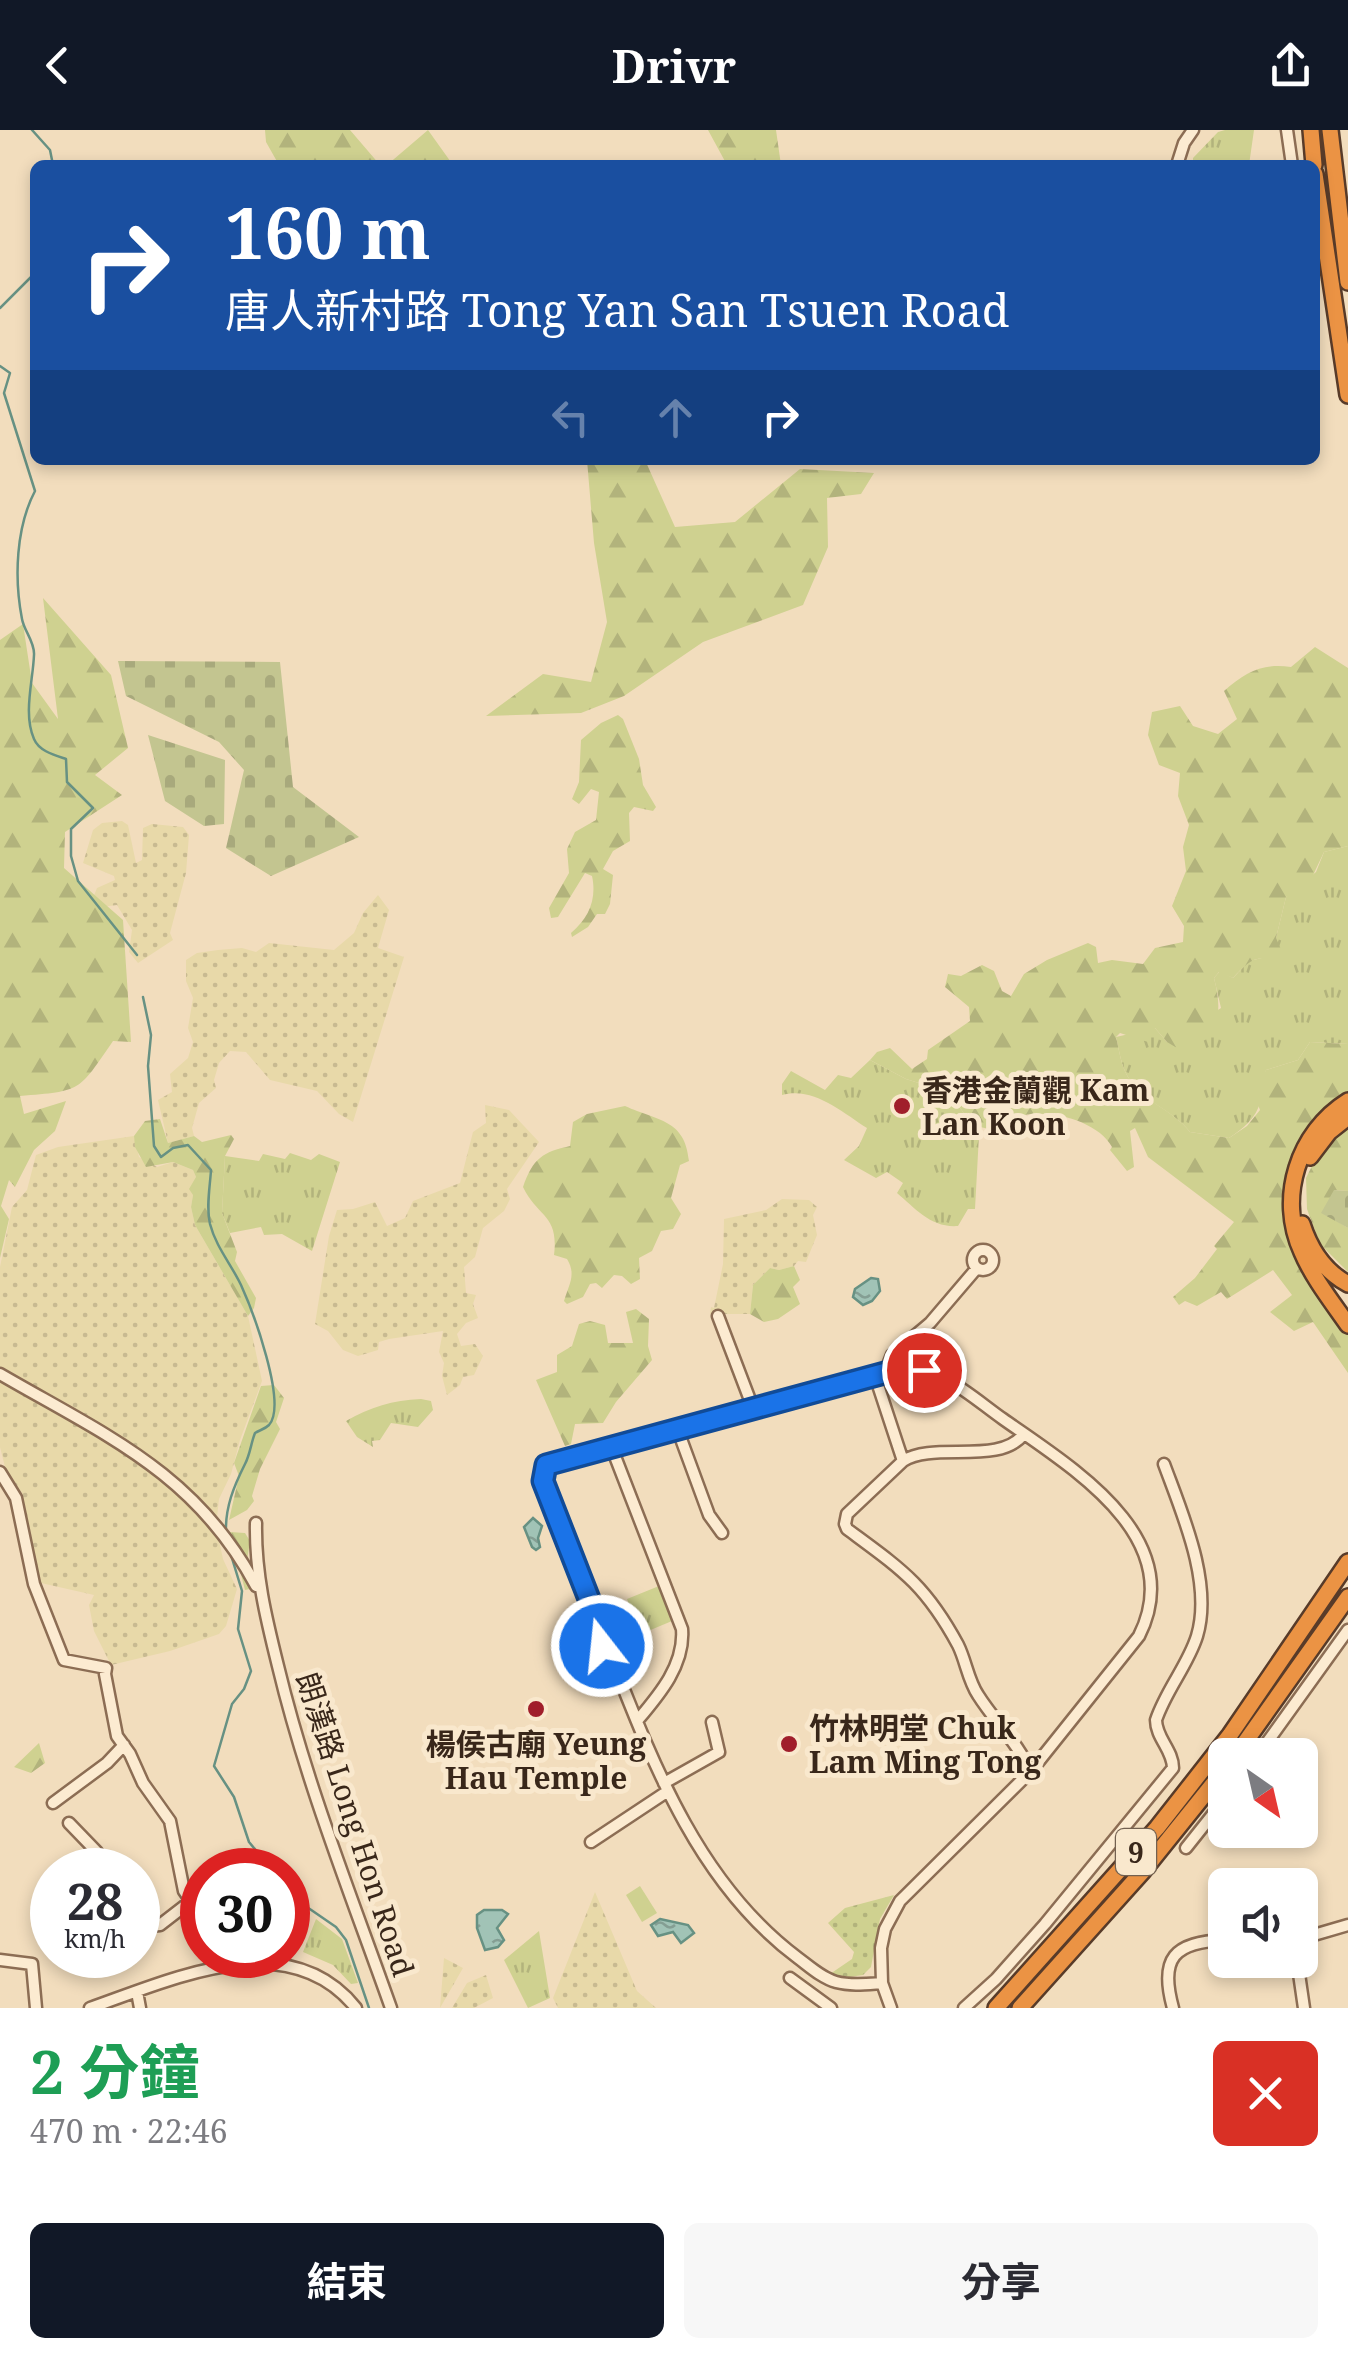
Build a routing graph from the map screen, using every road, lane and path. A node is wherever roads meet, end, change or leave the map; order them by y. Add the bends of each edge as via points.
1 (1193, 130) edge
2 (1287, 130) edge
3 (1311, 130) edge
4 (1330, 130) edge
5 (1179, 160) edge
6 (1291, 160) edge
7 (1314, 160) edge
8 (1320, 207) edge
9 (1348, 282) edge
10 (1348, 394) edge
11 (1348, 1100) edge
12 (1348, 1117) edge
13 (977, 1268) dead end
14 (1348, 1284) edge
15 (718, 1316) dead end
16 (1348, 1325) edge
17 (0, 1374) edge
18 (880, 1375) junction
19 (754, 1408) junction
20 (677, 1428) junction
21 (1024, 1434) junction
22 (611, 1446) junction
23 (903, 1461) junction
24 (1164, 1464) dead end
25 (0, 1472) edge
26 (256, 1523) dead end
27 (722, 1533) dead end
28 (1348, 1562) edge
29 (261, 1596) junction
30 (1348, 1597) edge
31 (1348, 1630) edge
32 (607, 1645) junction
33 (587, 1654) dead end
34 (636, 1721) junction
35 (712, 1722) dead end
36 (1248, 1738) edge
37 (1270, 1738) edge
38 (124, 1745) junction
39 (1031, 1771) junction
40 (666, 1787) junction
41 (1208, 1790) edge
42 (53, 1803) dead end
43 (1208, 1820) edge
44 (69, 1823) dead end
45 (591, 1842) dead end
46 (93, 1848) edge
47 (1186, 1848) dead end
48 (180, 1871) edge
49 (1348, 1925) edge
50 (1318, 1934) edge
51 (1208, 1942) edge
52 (0, 1960) edge
53 (310, 1971) edge
54 (184, 1978) edge
55 (790, 1978) dead end
56 (1300, 1978) edge
57 (882, 1983) junction
58 (136, 1992) junction
59 (36, 2008) edge
60 (90, 2008) edge
61 (140, 2008) edge
62 (356, 2008) edge
63 (392, 2008) edge
64 (831, 2008) edge
65 (891, 2008) edge
66 (964, 2008) edge
67 (996, 2008) edge
68 (1020, 2008) edge
69 (1173, 2008) edge
70 (1304, 2008) edge

1 - 5 street
2 - 6 street
3 - 7 highway
4 - 9 highway
8 - 10 highway
11 - 16 highway via 1302,1152 1291,1211 1300,1250
12 - 14 highway via 1311,1155 1300,1198 1308,1241
13 - 18 street
15 - 19 street
17 - 29 street, 朗漢路 Long Hon Road via 143,1456 184,1489 222,1532
18 - 19 street
18 - 21 street via 910,1368 937,1374
18 - 23 street
19 - 20 street
20 - 22 street
20 - 27 street via 708,1515
21 - 23 street via 1006,1445 921,1453
21 - 39 street via 1112,1506 1142,1547 1151,1583 1147,1618 1134,1644
22 - 32 street via 546,1465 543,1481
22 - 34 street via 684,1648 662,1692
23 - 39 street via 848,1514 847,1529 924,1590 958,1645 977,1694
24 - 66 street via 1191,1539 1200,1604 1196,1638 1156,1720 1172,1768 1044,1924
25 - 38 street via 16,1498 34,1584 64,1660 106,1668
26 - 29 street, 朗漢路 Long Hon Road
28 - 67 highway, 9 via 1193,1782
29 - 63 street, 朗漢路 Long Hon Road via 334,1855
30 - 36 highway
31 - 37 street
32 - 33 street
32 - 34 street
34 - 40 street
35 - 40 street via 719,1752
38 - 42 street
38 - 48 street via 170,1821
39 - 57 street via 900,1902 882,1939
40 - 45 street
40 - 57 street via 712,1868 774,1939 828,1979
41 - 68 highway, 9
43 - 47 street
44 - 46 street
49 - 50 street
51 - 69 street via 1190,1944 1170,1962 1166,1980
52 - 59 street via 32,1964
53 - 62 street via 332,1982
54 - 58 street
55 - 64 street
56 - 70 street
57 - 65 street
58 - 60 street
58 - 61 street

